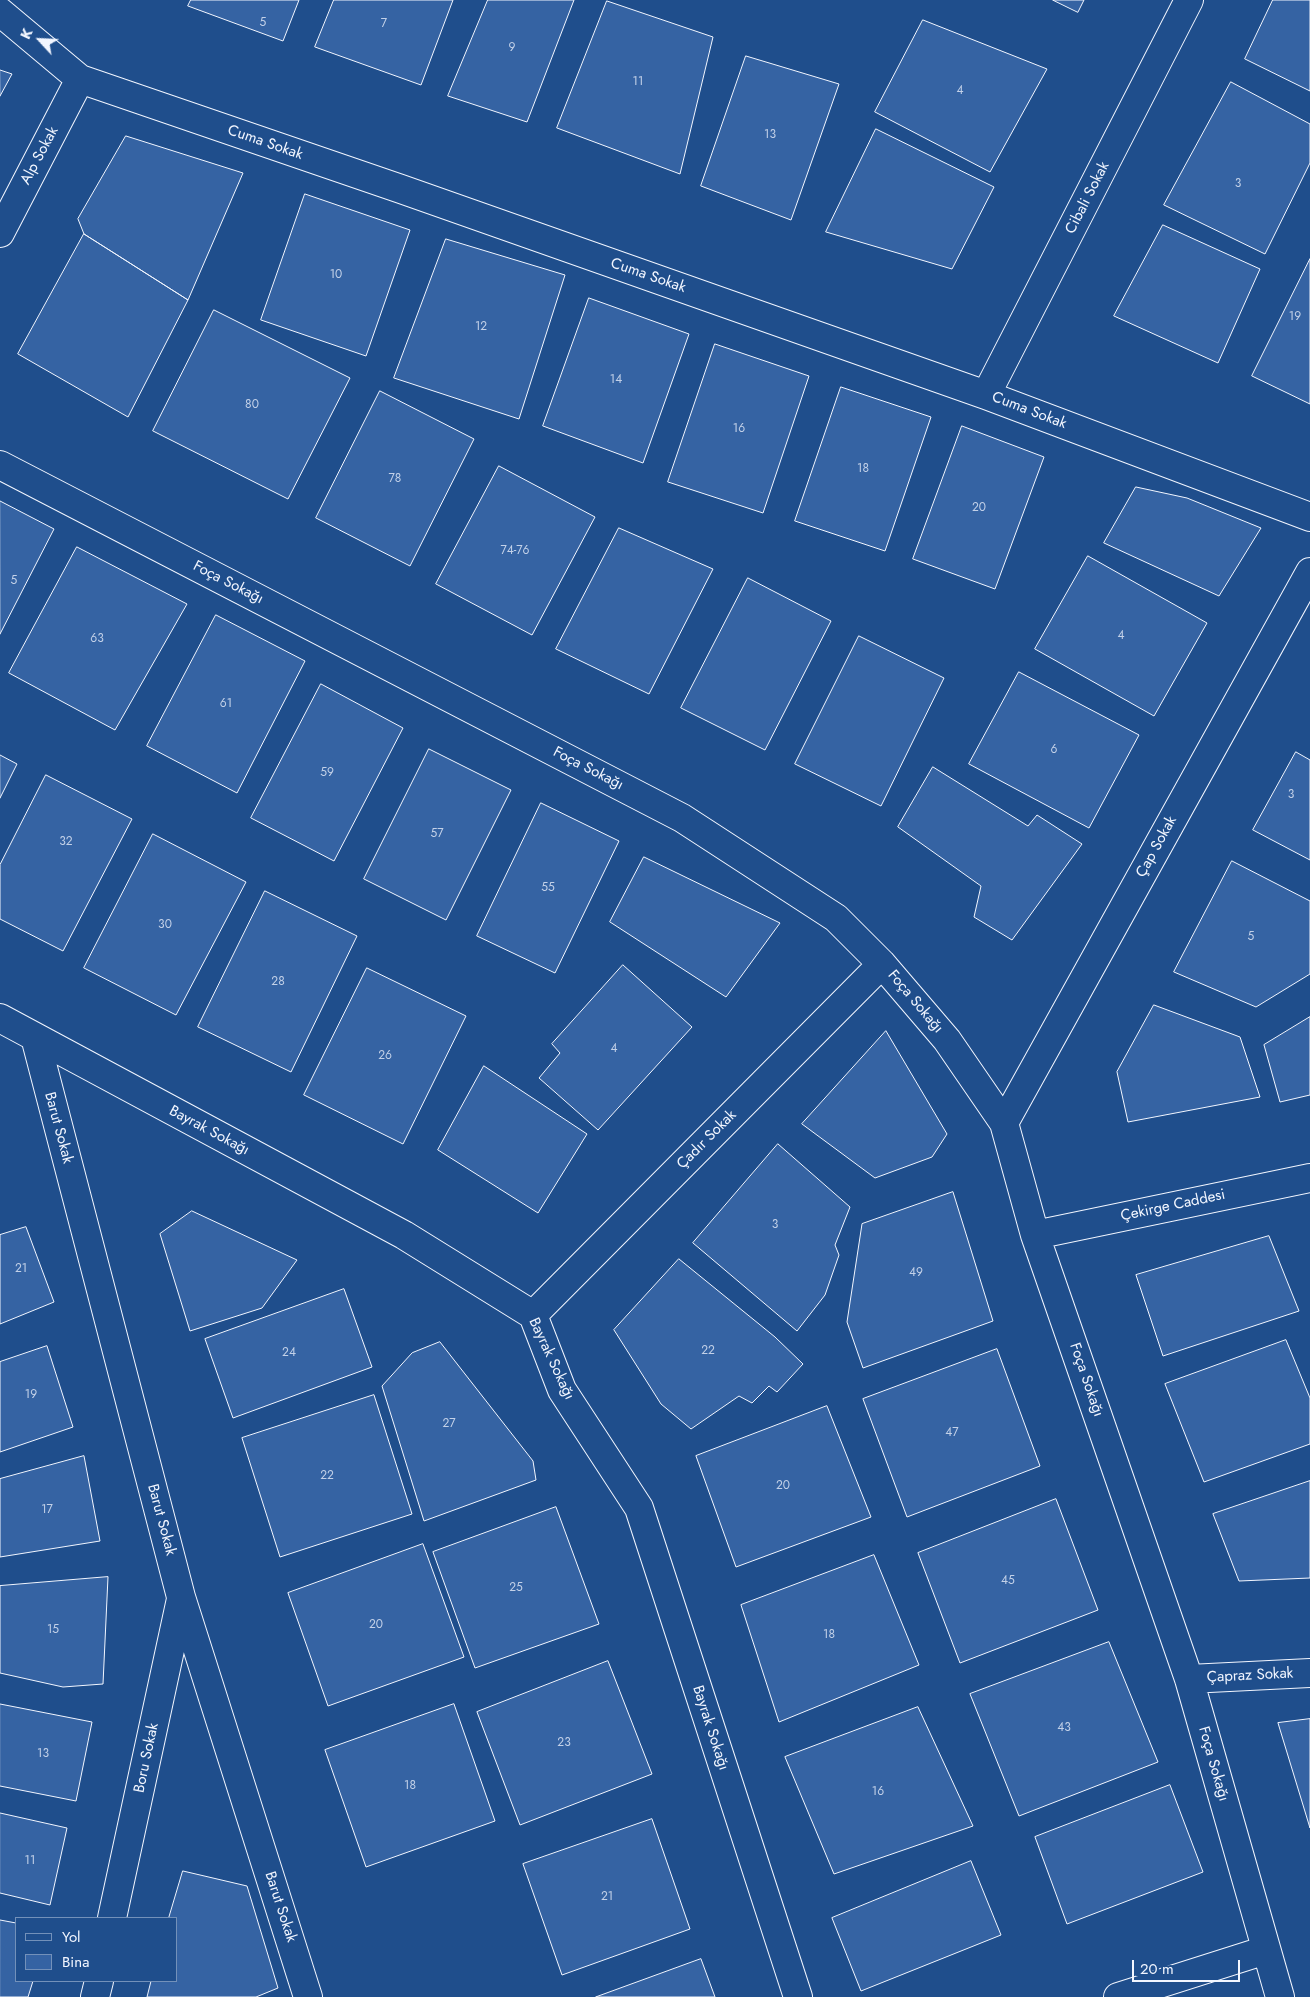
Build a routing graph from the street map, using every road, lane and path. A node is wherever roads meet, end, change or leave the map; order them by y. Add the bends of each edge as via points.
1 (1189, 0) edge
2 (0, 12) edge
3 (80, 79) junction
4 (0, 233) edge
5 (986, 395) junction
6 (0, 465) edge
7 (1310, 517) edge
8 (1310, 572) edge
9 (882, 964) junction
10 (0, 1018) edge
11 (34, 1037) junction
12 (1004, 1124) junction
13 (1310, 1178) edge
14 (1036, 1235) junction
15 (533, 1315) junction
16 (181, 1597) junction
17 (1310, 1673) edge
18 (1189, 1679) junction
19 (112, 1917) edge
20 (1266, 1950) junction
21 (99, 1982) edge
22 (95, 1997) edge
23 (308, 1997) edge
24 (798, 1997) edge
25 (1118, 1997) edge
26 (1280, 1997) edge

1 - 5 street, Cibali Sokak
2 - 3 street, Cuma Sokak
3 - 4 street, Alp Sokak
3 - 5 street, Cuma Sokak
5 - 7 street, Cuma Sokak
6 - 9 street, Foça Sokağı via 682,818 836,918
8 - 12 street, Çap Sokak
9 - 12 street, Foça Sokağı via 947,1040
9 - 15 street, Çadır Sokak
10 - 11 street, Bayrak Sokağı
11 - 15 street, Bayrak Sokağı via 404,1235
11 - 16 street, Barut Sokak
12 - 14 street, Foça Sokağı
13 - 14 street, Çekirge Caddesi
14 - 18 street, Foça Sokağı
15 - 24 street, Bayrak Sokağı via 562,1390 639,1508
16 - 19 street, Boru Sokak
16 - 23 street, Barut Sokak
17 - 18 street, Çapraz Sokak
18 - 20 street, Foça Sokağı
20 - 25 street
20 - 26 street, Foça Sokağı
21 - 22 street

